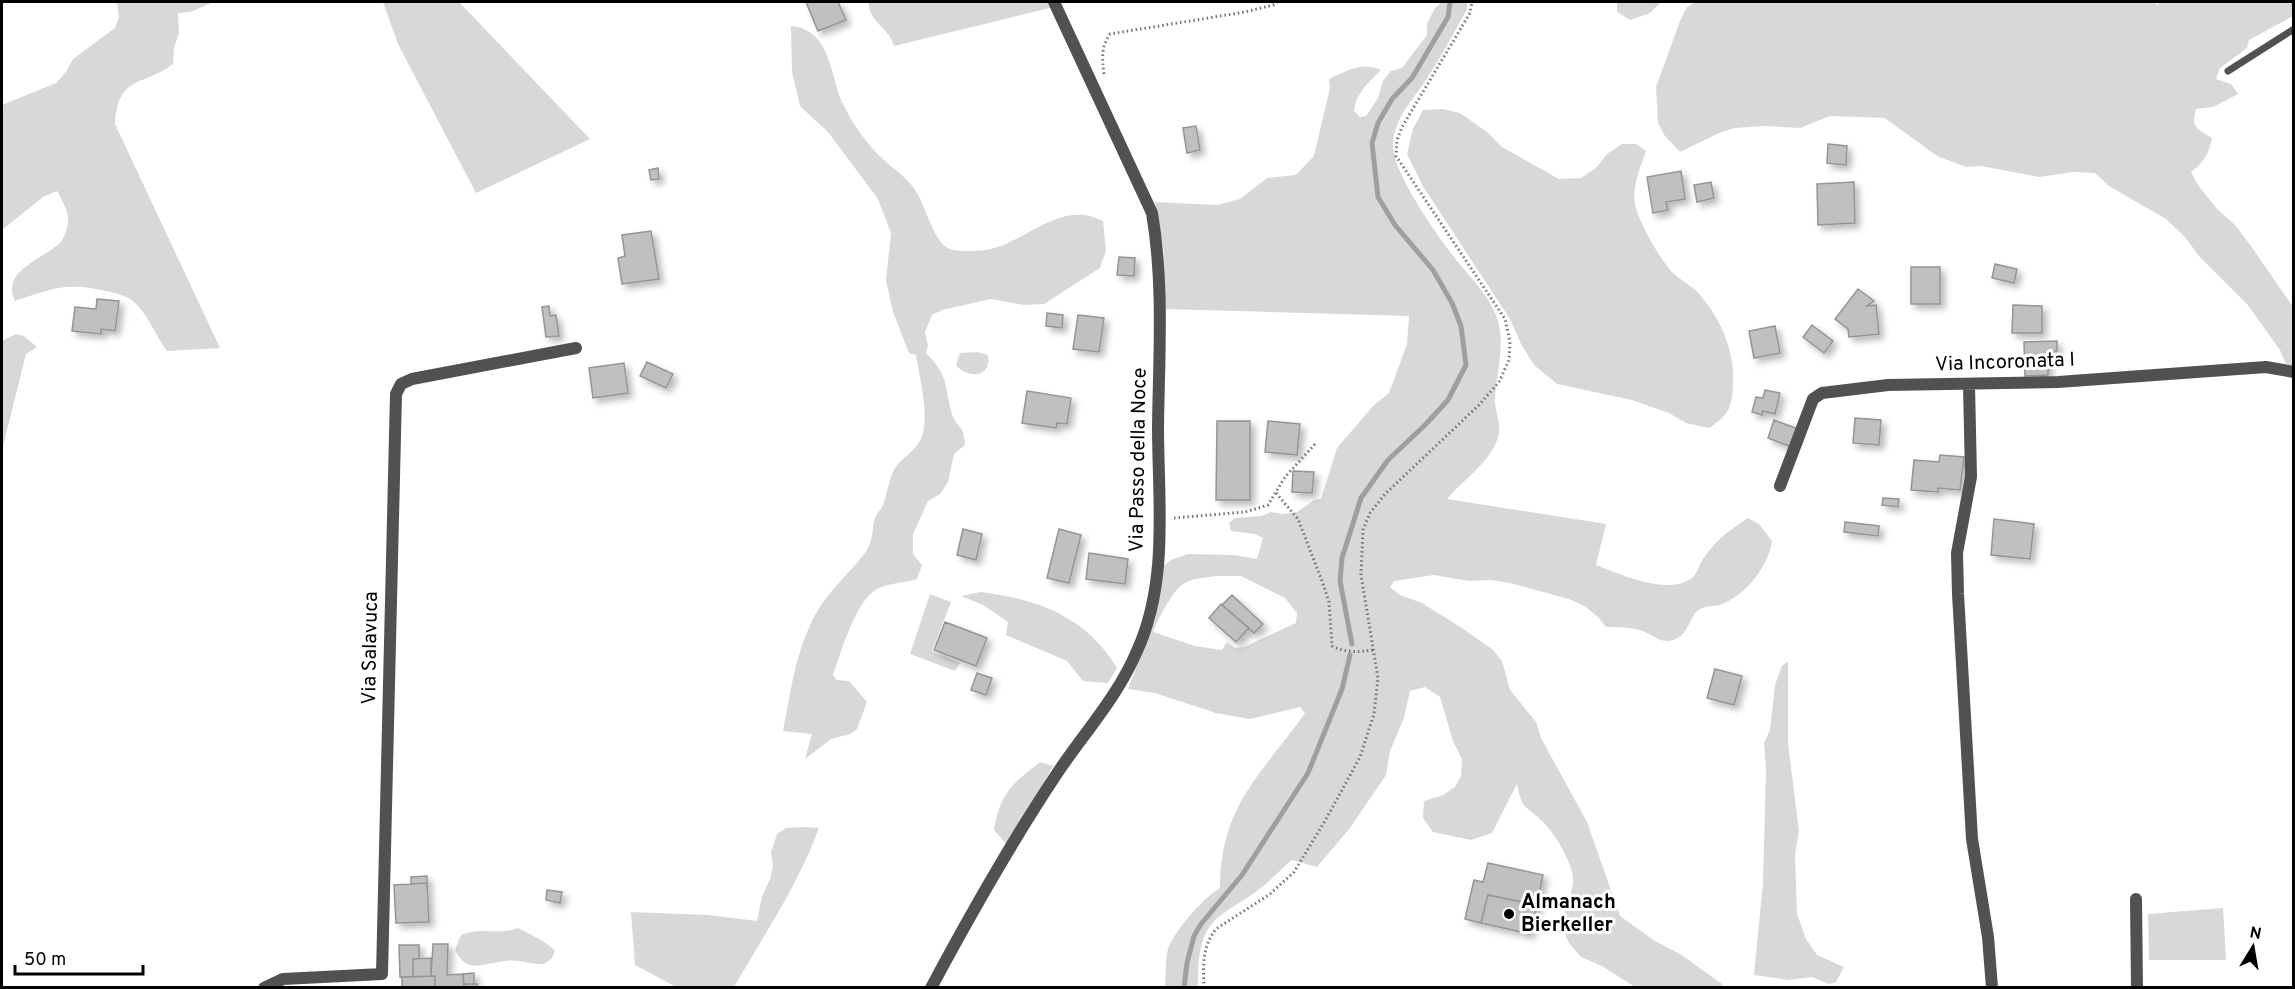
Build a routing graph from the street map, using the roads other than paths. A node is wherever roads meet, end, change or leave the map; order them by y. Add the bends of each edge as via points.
1 (1054, 2) edge
2 (2294, 29) edge
3 (2228, 71) dead end
4 (576, 348) dead end
5 (2294, 372) edge
6 (1969, 385) junction
7 (1780, 486) dead end
8 (2136, 899) dead end
9 (264, 987) edge
10 (931, 987) edge
11 (1992, 987) edge
12 (2137, 987) edge

1 - 10 street, Via Passo della Noce via 1152,213 1157,241 1161,529 1153,600 1139,648 1122,683 1031,813
2 - 3 lane
4 - 9 street, Via Salavuca via 412,379 401,384 396,394 382,974 283,979
5 - 6 street, Via Incoronata I via 2266,367
6 - 7 street, Via Incoronata I via 1888,385 1822,393 1813,399
6 - 11 street via 1971,477 1957,553 1958,594 1972,839
8 - 12 street

